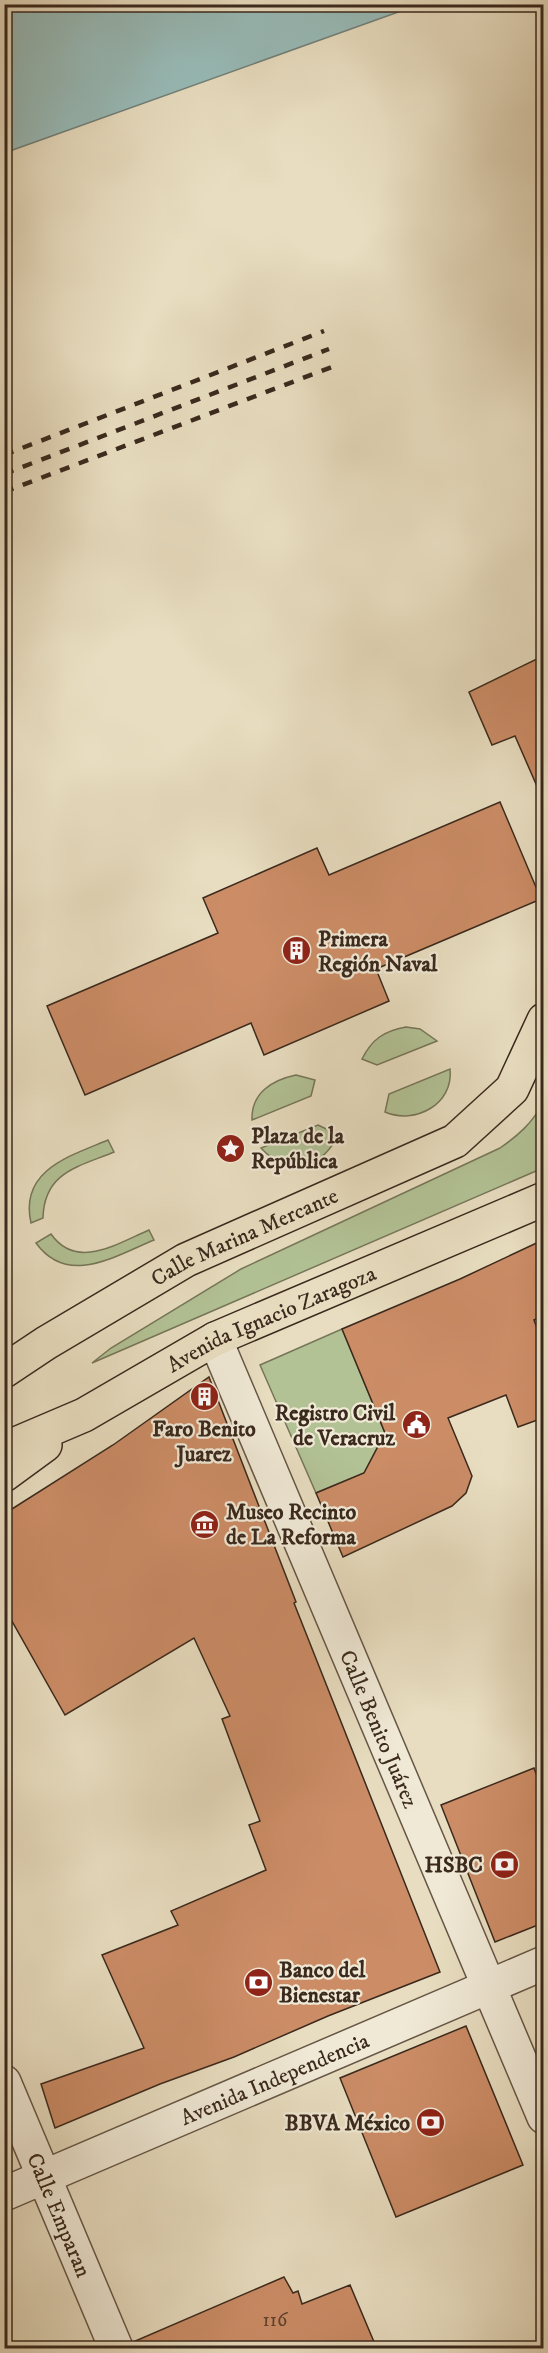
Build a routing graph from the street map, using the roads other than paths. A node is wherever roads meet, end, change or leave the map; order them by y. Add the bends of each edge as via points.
1 (543, 1020) edge
2 (543, 1199) edge
3 (215, 1340) junction
4 (4, 1371) edge
5 (84, 1415) junction
6 (4, 1449) edge
7 (4, 1475) edge
8 (543, 1963) edge
9 (489, 1986) junction
10 (4, 2082) edge
11 (543, 2117) edge
12 (44, 2178) junction
13 (4, 2194) edge
14 (116, 2349) edge

1 - 4 main road, Calle Marina Mercante via 512,1089 455,1141 186,1260
2 - 3 main road, Avenida Ignacio Zaragoza
3 - 5 main road, Avenida Ignacio Zaragoza
3 - 9 street, Calle Benito Juárez
5 - 6 main road, Avenida Ignacio Zaragoza
5 - 7 main road
8 - 9 street, Avenida Independencia
9 - 11 street, Calle Benito Juárez
9 - 12 street, Avenida Independencia
10 - 12 street, Calle Emparan
12 - 13 street, Avenida Independencia
12 - 14 street, Calle Emparan

